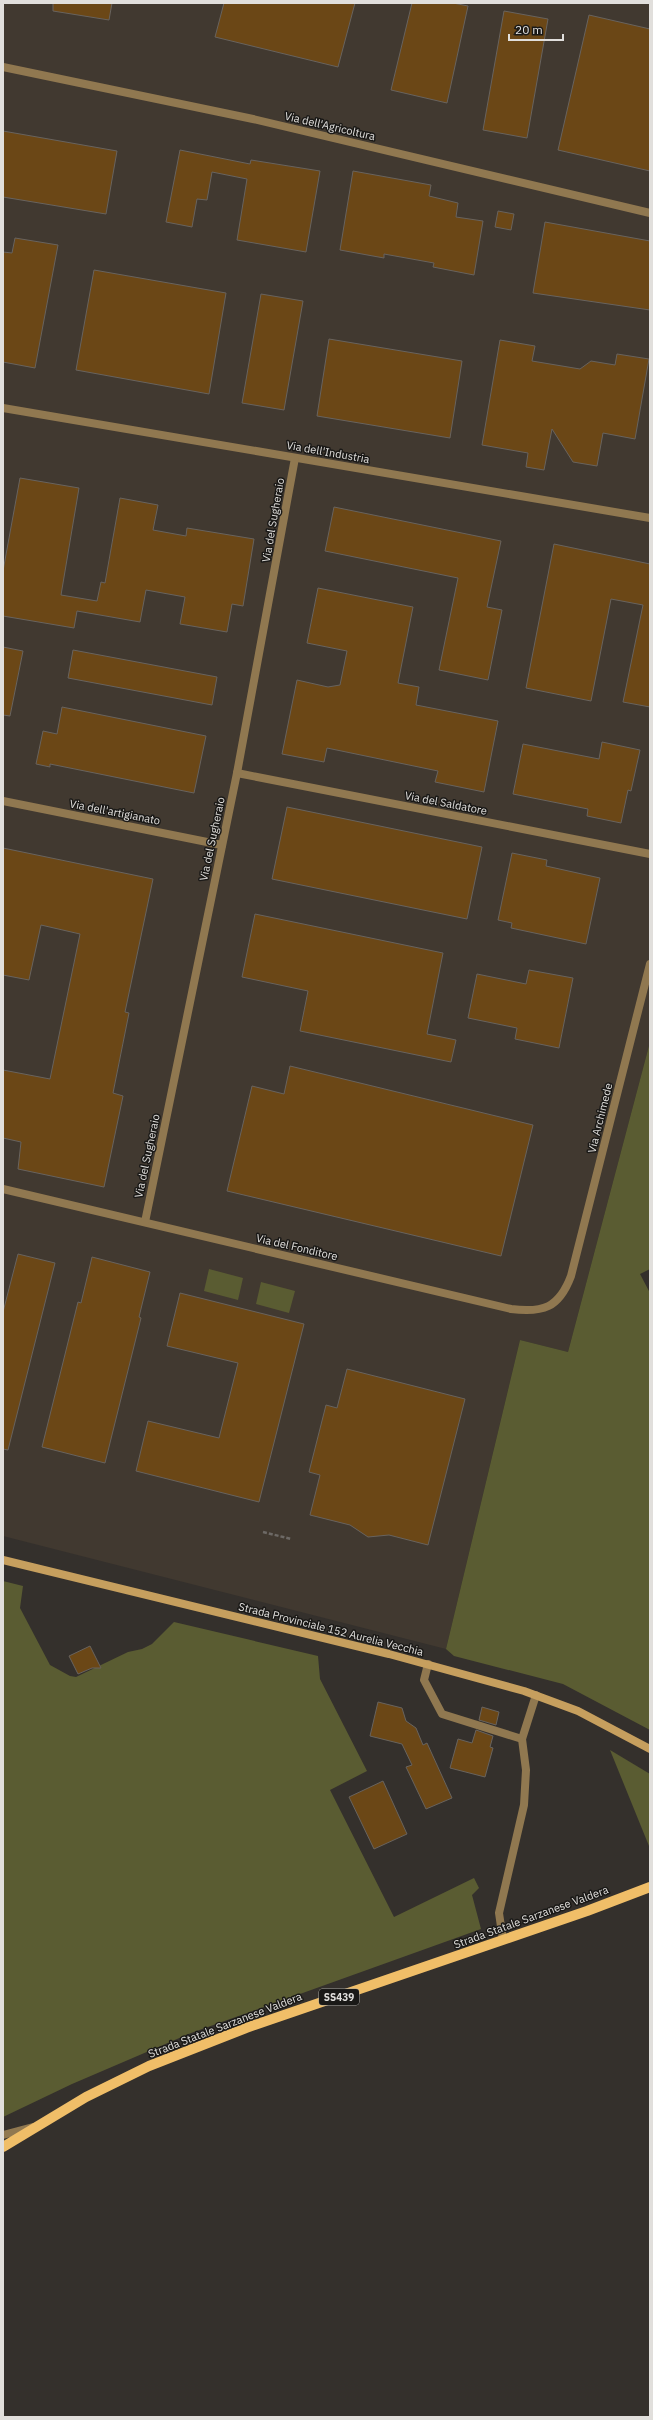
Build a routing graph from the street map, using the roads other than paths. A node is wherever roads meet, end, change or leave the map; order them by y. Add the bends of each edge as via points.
1 (3, 67) edge
2 (650, 213) edge
3 (3, 408) edge
4 (295, 458) junction
5 (650, 518) edge
6 (237, 773) junction
7 (3, 801) edge
8 (222, 844) junction
9 (650, 854) edge
10 (650, 964) edge
11 (3, 1189) edge
12 (144, 1222) junction
13 (571, 1276) joint
14 (3, 1560) edge
15 (428, 1664) junction
16 (536, 1695) junction
17 (522, 1739) junction
18 (647, 1748) edge
19 (650, 1754) edge
20 (649, 1886) edge
21 (502, 1940) junction
22 (38, 2125) junction
23 (3, 2135) edge
24 (3, 2146) edge

1 - 2 street, Via dell'Agricoltura via 253,119
3 - 4 street, Via dell'Industria
4 - 5 street, Via dell'Industria
4 - 6 street, Via del Sugheraio
6 - 8 street, Via del Sugheraio
6 - 9 street, Via del Saldatore
7 - 8 street, Via dell'artigianato
8 - 12 street, Via del Sugheraio
10 - 13 street, Via Archimede
11 - 12 street, Via del Fonditore
12 - 13 street, Via del Fonditore via 511,1309 531,1311 550,1305 566,1288
14 - 15 main road, Strada Provinciale 152 Aurelia Vecchia
15 - 16 main road, Strada Provinciale 152 Aurelia Vecchia
15 - 17 street via 424,1680 442,1714
16 - 17 street
16 - 18 main road, Strada Provinciale 152 Aurelia Vecchia via 578,1711
17 - 21 street via 526,1770 524,1805 499,1913
18 - 19 main road, Strada Provinciale 152 Aurelia Vecchia
20 - 21 main road, Strada Statale Sarzanese Valdera / SS439 via 587,1911
21 - 22 main road, Strada Statale Sarzanese Valdera / SS439 via 246,2028 149,2066 86,2097
22 - 23 street
22 - 24 main road, Strada Statale Sarzanese Valdera / SS439

